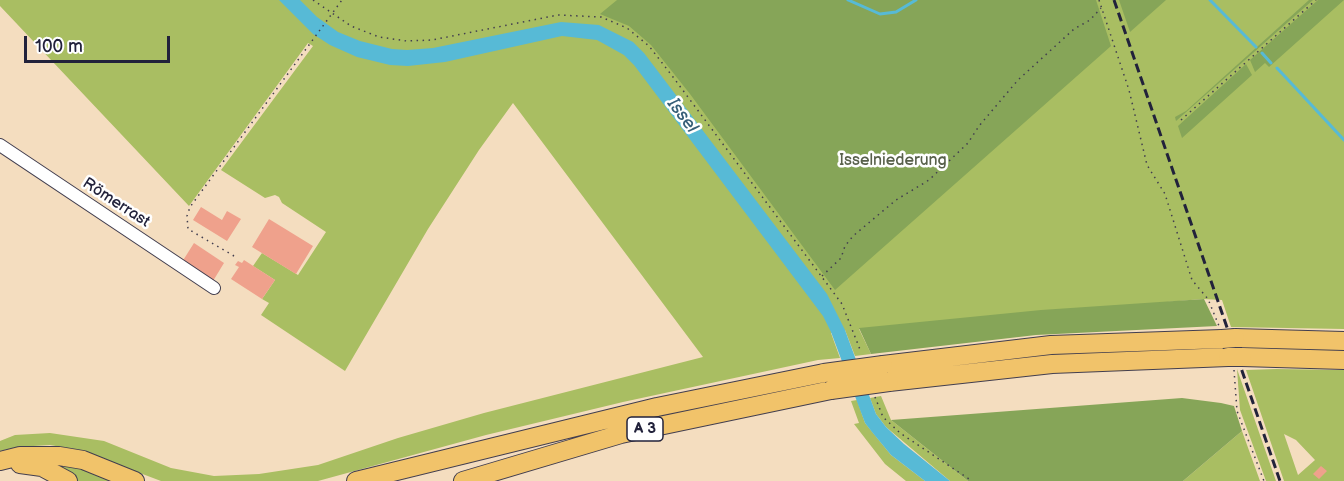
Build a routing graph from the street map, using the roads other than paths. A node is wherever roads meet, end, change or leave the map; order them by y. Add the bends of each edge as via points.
1 (0, 146) edge
2 (214, 288) dead end
3 (1344, 341) edge
4 (1344, 360) edge
5 (886, 373) junction
6 (472, 452) junction
7 (0, 461) edge
8 (0, 466) edge
9 (68, 481) edge
10 (135, 481) edge
11 (356, 481) edge
12 (395, 481) edge
13 (462, 481) edge

1 - 2 street, Römerrast
3 - 5 highway, A 3 via 1225,334 1051,345
4 - 5 highway, A 3 via 1052,364
5 - 6 highway, A 3, bridge via 824,373 657,407
5 - 13 highway, A 3, bridge via 831,390 621,434
6 - 11 highway
6 - 12 highway, A 3
7 - 10 highway via 21,456 59,456 83,460
8 - 9 highway via 42,467

